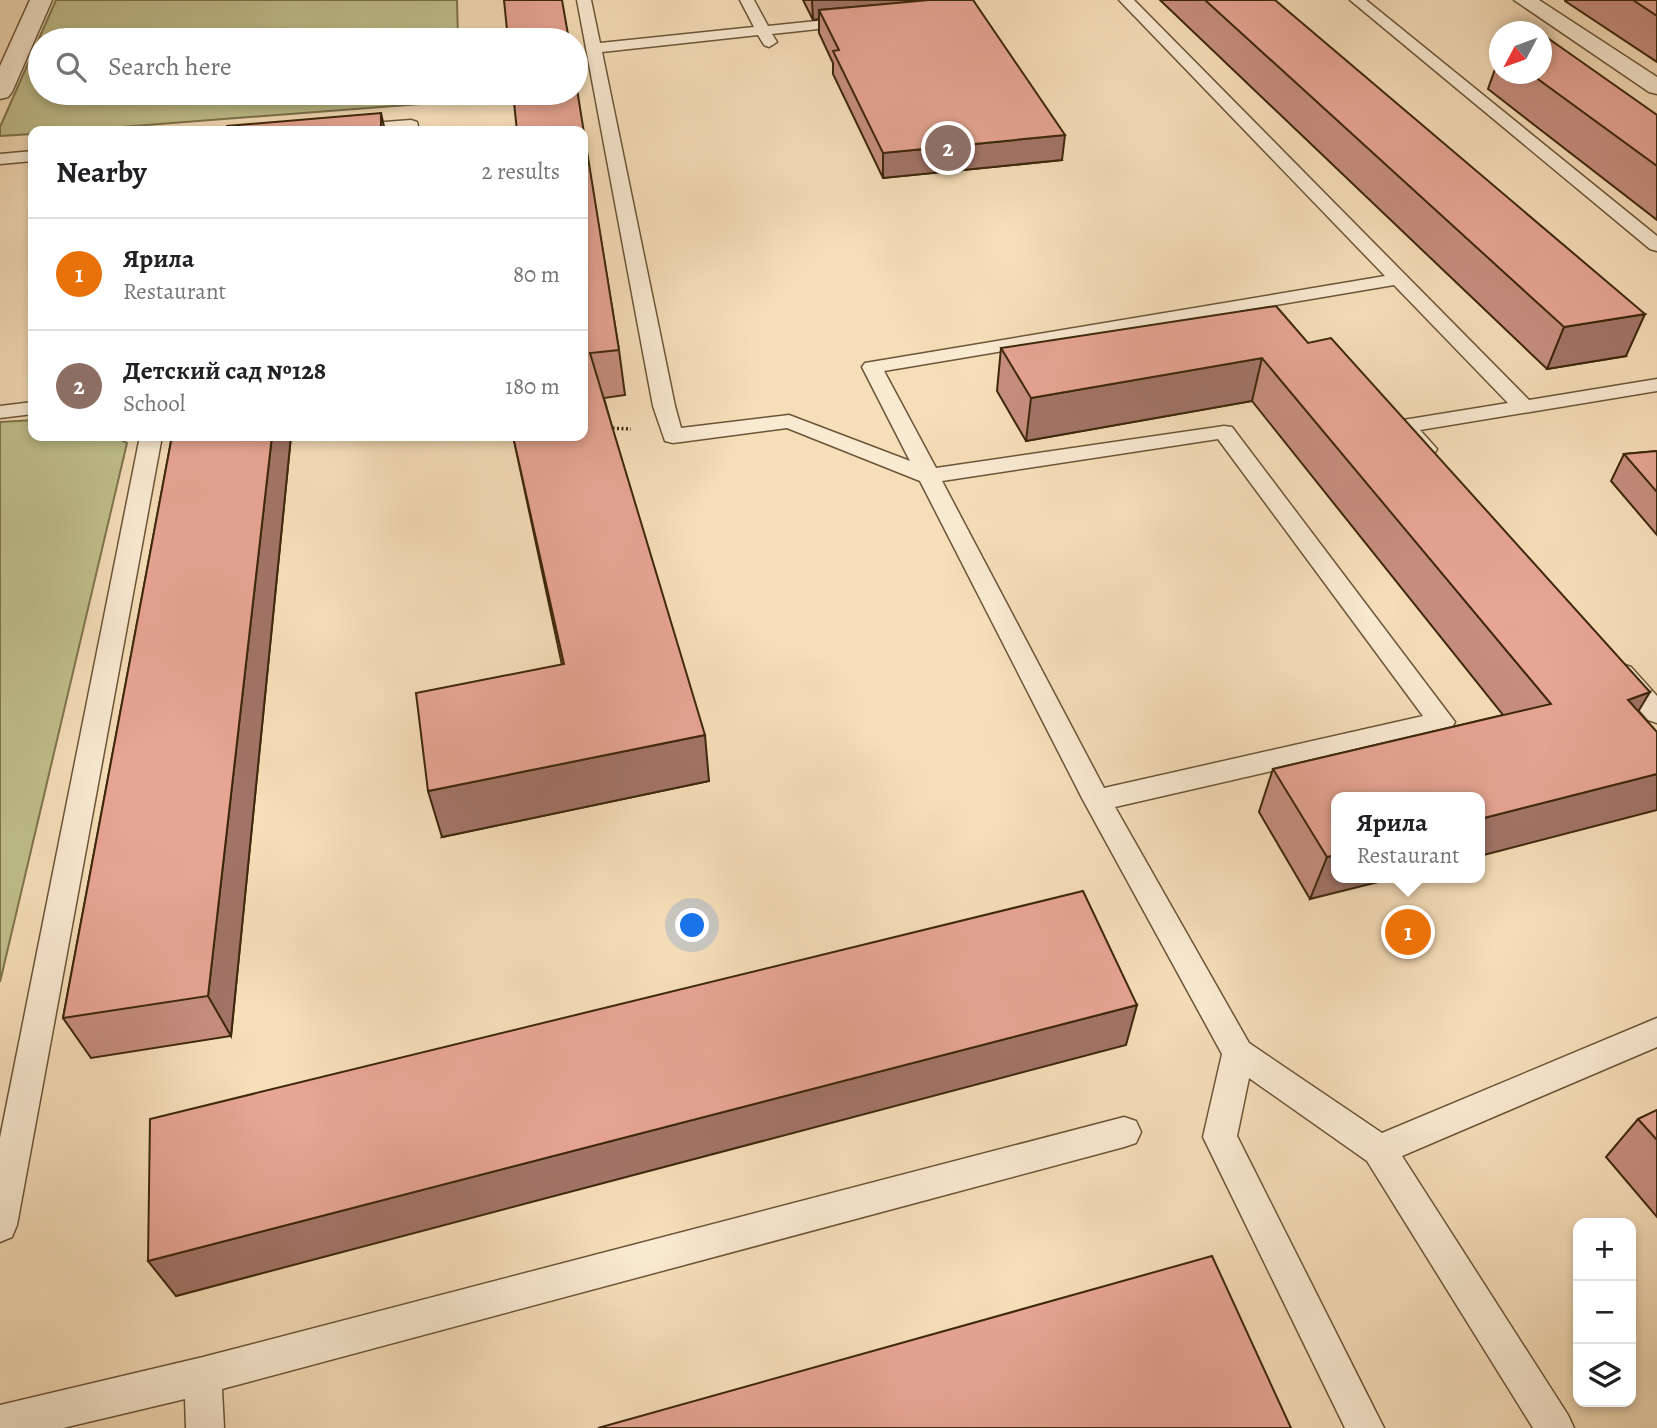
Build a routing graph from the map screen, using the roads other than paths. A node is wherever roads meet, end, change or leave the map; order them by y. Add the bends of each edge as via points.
1 (584, 0) edge
2 (747, 0) edge
3 (1126, 0) edge
4 (1357, 0) edge
5 (1525, 0) edge
6 (29, 11) edge
7 (865, 21) edge
8 (763, 29) junction
9 (771, 46) dead end
10 (593, 48) junction
11 (1657, 87) edge
12 (0, 92) edge
13 (28, 156) edge
14 (0, 159) edge
15 (1657, 245) edge
16 (1399, 279) junction
17 (1657, 385) edge
18 (1524, 407) junction
19 (28, 409) edge
20 (0, 412) edge
21 (150, 441) edge
22 (1441, 467) edge
23 (928, 476) junction
24 (1603, 652) edge
25 (1657, 713) edge
26 (1097, 800) junction
27 (1657, 1032) edge
28 (1238, 1053) junction
29 (1124, 1132) dead end
30 (1379, 1150) junction
31 (0, 1225) edge
32 (204, 1376) junction
33 (0, 1424) edge
34 (205, 1428) edge
35 (1365, 1428) edge
36 (1555, 1428) edge

1 - 10 lane
2 - 8 lane
3 - 16 lane
4 - 15 lane
5 - 11 street
6 - 12 street
7 - 8 lane
8 - 9 lane
8 - 10 lane
10 - 23 lane via 673,436 789,421
13 - 14 lane
16 - 18 lane
16 - 23 lane via 872,368
17 - 18 lane
18 - 22 lane via 1405,426
19 - 20 lane
21 - 31 lane
23 - 26 lane
23 - 26 lane via 1224,432 1442,722
24 - 25 lane
26 - 28 lane
27 - 30 lane
28 - 30 lane
28 - 35 lane via 1220,1137
29 - 32 lane
30 - 36 lane
32 - 33 lane
32 - 34 lane

